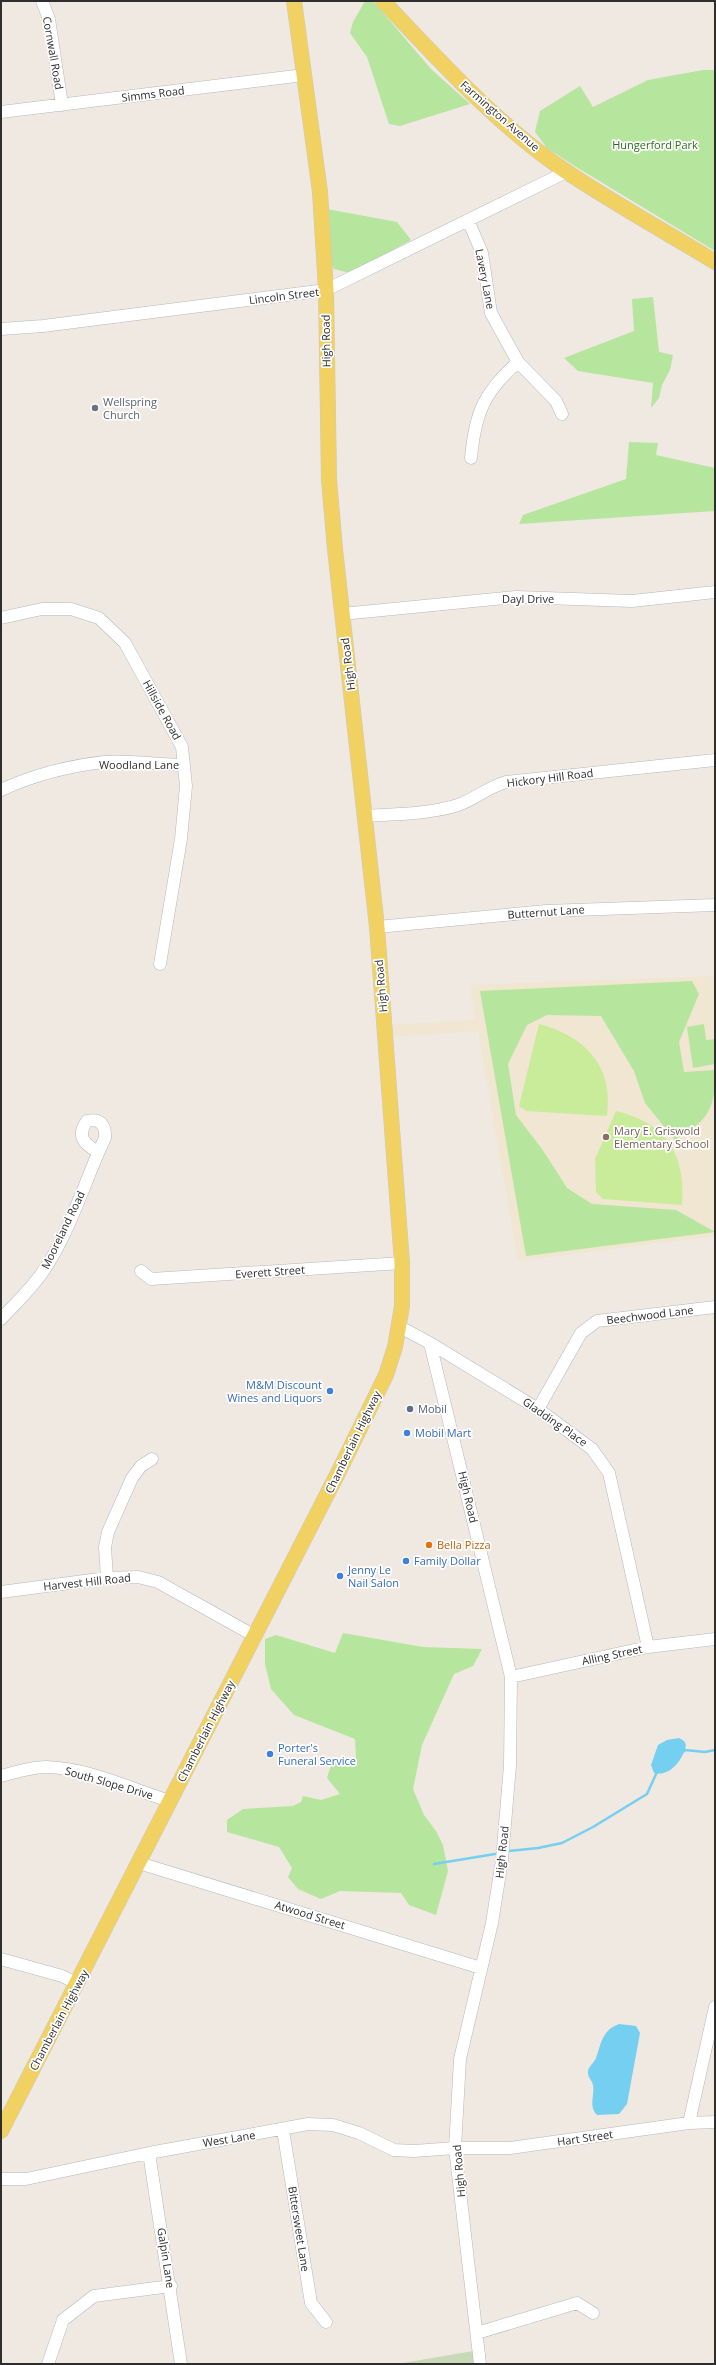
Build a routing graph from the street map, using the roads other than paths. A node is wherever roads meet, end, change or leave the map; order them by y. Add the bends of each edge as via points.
1 (42, 1) edge
2 (294, 1) edge
3 (383, 1) edge
4 (304, 75) junction
5 (62, 105) junction
6 (1, 112) edge
7 (566, 172) junction
8 (468, 220) junction
9 (715, 262) edge
10 (326, 290) junction
11 (1, 329) edge
12 (518, 362) junction
13 (562, 414) dead end
14 (471, 458) dead end
15 (715, 592) edge
16 (342, 614) junction
17 (1, 618) edge
18 (715, 760) edge
19 (184, 765) junction
20 (1, 790) edge
21 (366, 816) junction
22 (715, 904) edge
23 (376, 927) junction
24 (160, 964) dead end
25 (98, 1152) dead end
26 (402, 1263) junction
27 (141, 1271) dead end
28 (715, 1307) edge
29 (1, 1319) edge
30 (400, 1327) junction
31 (430, 1343) junction
32 (538, 1409) junction
33 (152, 1459) dead end
34 (107, 1578) junction
35 (1, 1592) edge
36 (255, 1636) junction
37 (715, 1639) edge
38 (648, 1647) junction
39 (511, 1677) junction
40 (1, 1776) edge
41 (170, 1801) junction
42 (139, 1863) junction
43 (1, 1958) edge
44 (480, 1968) junction
45 (78, 1984) junction
46 (715, 2007) edge
47 (715, 2122) edge
48 (689, 2123) junction
49 (283, 2130) junction
50 (1, 2131) edge
51 (455, 2148) junction
52 (149, 2152) junction
53 (1, 2179) edge
54 (171, 2286) junction
55 (593, 2313) dead end
56 (326, 2322) dead end
57 (477, 2333) junction
58 (48, 2364) edge
59 (181, 2364) edge
60 (480, 2364) edge

1 - 5 street, Cornwall Road via 49,19
2 - 4 main road, High Road
3 - 7 main road, Farmington Avenue via 446,68 520,136
4 - 5 street, Simms Road
4 - 10 main road, High Road via 320,192
5 - 6 street, Simms Road
7 - 8 street, Lincoln Street
7 - 9 main road, Farmington Avenue
8 - 10 street, Lincoln Street
8 - 12 street, Lavery Lane via 482,253 491,313
10 - 11 street, Lincoln Street via 43,326
10 - 16 main road, High Road via 327,453
12 - 13 street, Lavery Lane via 552,396
12 - 14 street via 491,389 482,406 475,424
15 - 16 street, Dayl Drive via 632,601 516,597
16 - 21 main road, High Road
17 - 19 street, Hillside Road via 42,609 71,609 99,618 124,643 154,694 182,747
18 - 21 street, Hickory Hill Road via 506,782 490,787 460,804 443,809
19 - 20 street, Woodland Lane via 106,762 61,769 17,782
19 - 24 street, Hillside Road via 186,786 181,839
21 - 23 main road, High Road
22 - 23 street, Butternut Lane via 546,911
23 - 26 main road, High Road
25 - 29 street, Mooreland Road via 55,1250 29,1290
26 - 27 street, Everett Street via 151,1280
26 - 30 main road, High Road
28 - 32 street, Beechwood Lane via 597,1321 581,1333
30 - 31 street, Gladding Place
30 - 36 main road, Chamberlain Highway via 389,1369
31 - 32 street, Gladding Place
31 - 39 street, High Road
32 - 38 street, Gladding Place via 592,1448 609,1473
33 - 34 street via 141,1466 132,1478 108,1532 105,1547
34 - 35 street, Harvest Hill Road
34 - 36 street, Harvest Hill Road via 138,1577 158,1582
36 - 41 main road, Chamberlain Highway
37 - 38 street, Alling Street
38 - 39 street, Alling Street
39 - 44 street, High Road via 510,1766 502,1860 497,1897
40 - 41 street, South Slope Drive via 36,1768 60,1769 86,1774
41 - 42 main road, Chamberlain Highway
42 - 44 street, Atwood Street
42 - 45 main road, Chamberlain Highway
43 - 45 street via 62,1976
44 - 51 street, High Road via 460,2059
45 - 50 main road, Chamberlain Highway
46 - 48 street
47 - 48 street, Hart Street
48 - 51 street, Hart Street via 510,2148
49 - 51 street, West Lane via 308,2124 333,2125 359,2133 394,2150
49 - 52 street, West Lane
49 - 56 street, Bittersweet Lane via 311,2303
51 - 57 street, High Road
52 - 53 street, West Lane via 26,2179
52 - 54 street, Galpin Lane
54 - 58 street via 94,2296 63,2320
54 - 59 street, Galpin Lane
55 - 57 street via 577,2303
57 - 60 street, High Road

